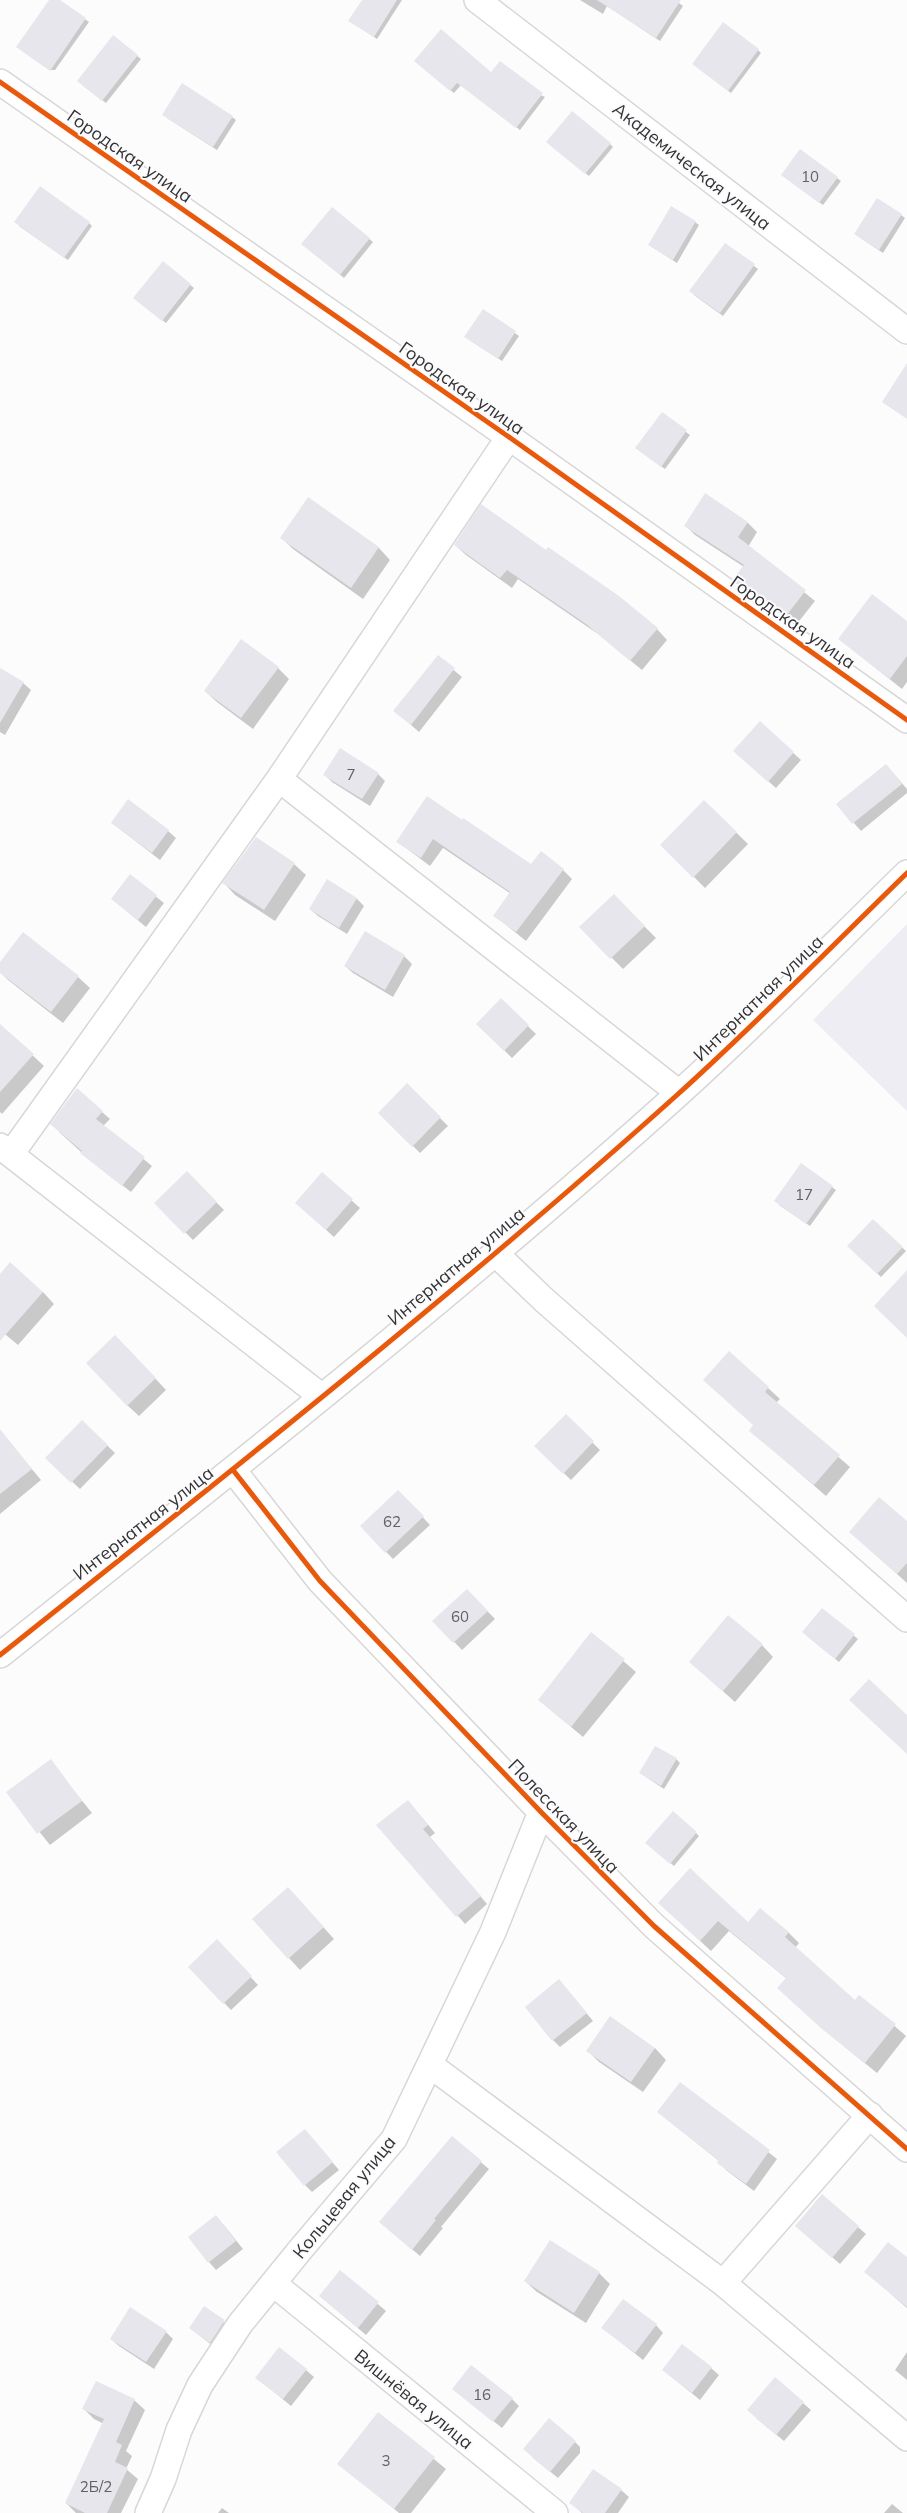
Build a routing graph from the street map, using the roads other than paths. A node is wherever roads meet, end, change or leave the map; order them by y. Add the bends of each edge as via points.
1 (477, 0) edge
2 (0, 82) edge
3 (907, 331) edge
4 (509, 438) junction
5 (907, 720) edge
6 (279, 779) junction
7 (907, 873) edge
8 (679, 1094) junction
9 (6, 1150) edge
10 (495, 1253) junction
11 (321, 1396) junction
12 (233, 1470) junction
13 (907, 1619) edge
14 (0, 1655) edge
15 (540, 1812) junction
16 (430, 2065) junction
17 (870, 2115) junction
18 (907, 2149) edge
19 (274, 2284) junction
20 (723, 2284) junction
21 (907, 2438) edge
22 (156, 2509) edge
23 (555, 2513) edge

1 - 3 street, Академическая улица
2 - 4 street, Городская улица
4 - 5 street, Городская улица
4 - 6 street
6 - 8 street
6 - 9 street
7 - 8 street, Интернатная улица
8 - 10 street, Интернатная улица
9 - 11 street
10 - 11 street, Интернатная улица
10 - 13 street via 543,1299
11 - 12 street, Интернатная улица
12 - 14 street, Интернатная улица
12 - 15 street, Полесская улица via 320,1581
15 - 16 street, Кольцевая улица via 493,1932
15 - 17 street, Полесская улица via 654,1926
16 - 19 street, Кольцевая улица via 394,2139
16 - 20 street
17 - 18 street, Полесская улица
17 - 20 street
19 - 22 street, Кольцевая улица via 240,2324 200,2385 179,2430
19 - 23 street, Вишнёвая улица
20 - 21 street

